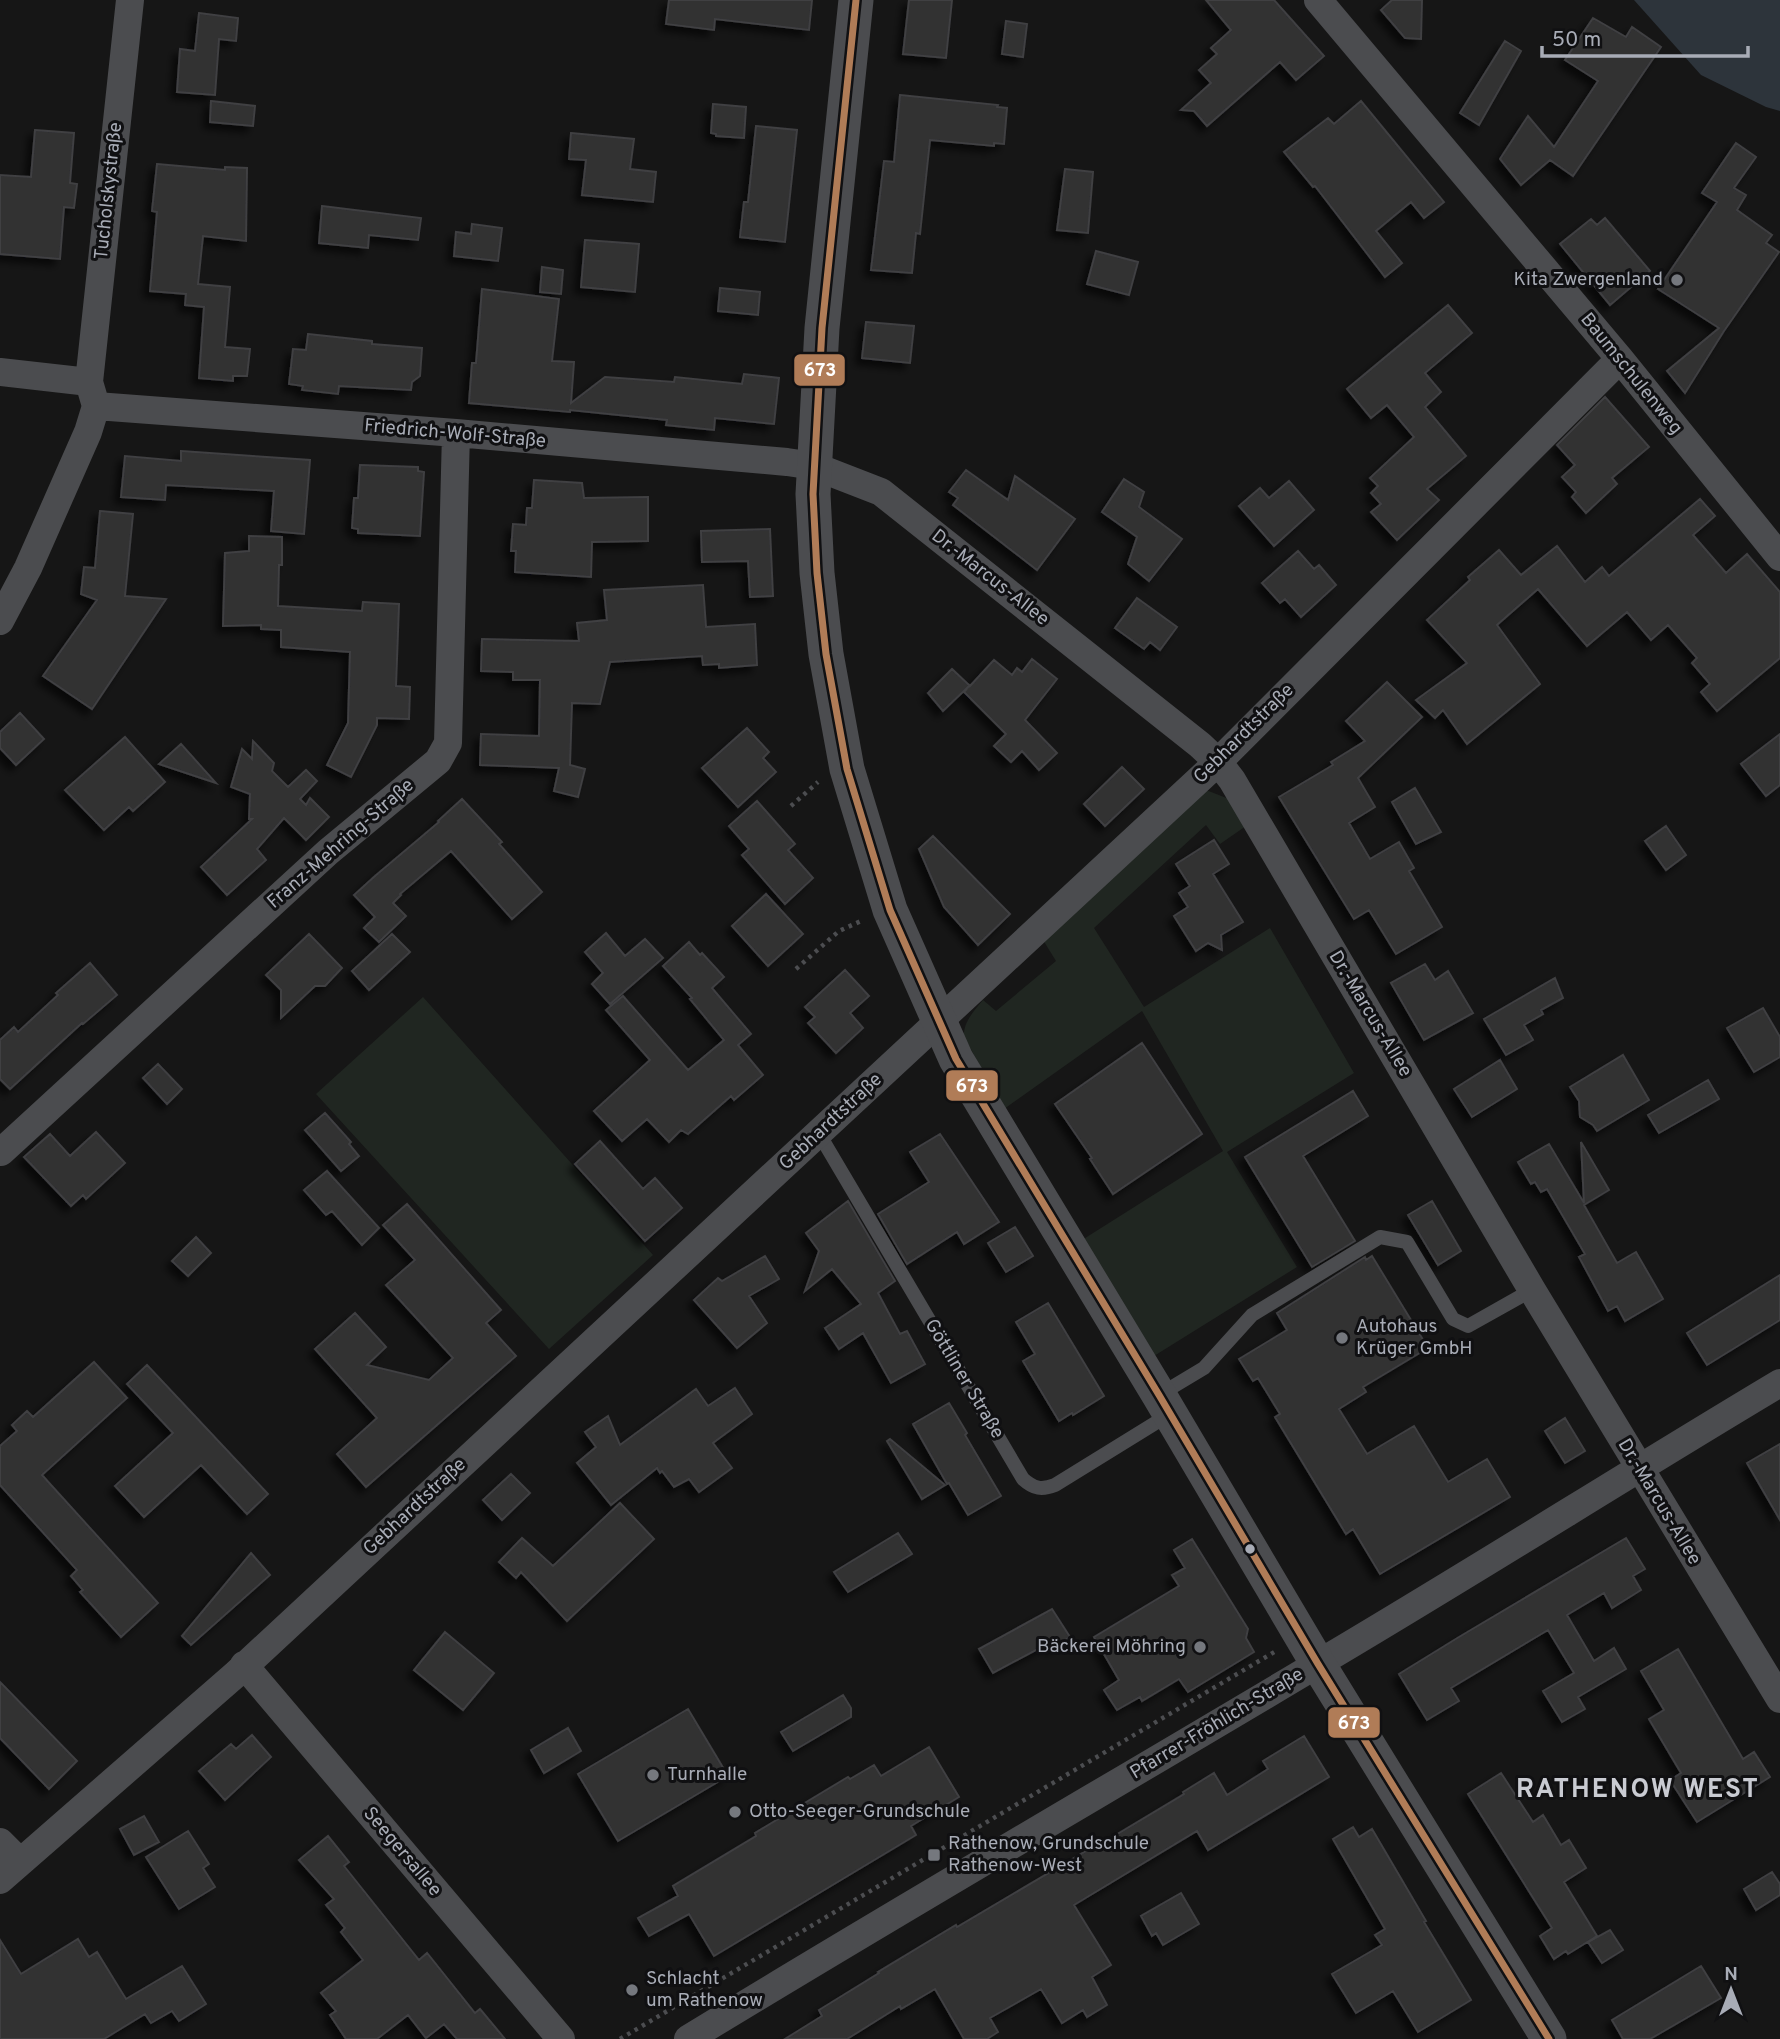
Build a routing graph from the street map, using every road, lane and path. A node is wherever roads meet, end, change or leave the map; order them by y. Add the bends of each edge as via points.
1 (130, 0) edge
2 (856, 0) edge
3 (1318, 0) edge
4 (1620, 359) junction
5 (0, 372) edge
6 (93, 394) junction
7 (456, 433) junction
8 (814, 466) junction
9 (1780, 556) edge
10 (0, 621) edge
11 (1218, 762) junction
12 (821, 779) dead end
13 (791, 806) dead end
14 (865, 919) dead end
15 (796, 969) dead end
16 (939, 1021) junction
17 (818, 1132) junction
18 (1, 1152) edge
19 (1532, 1290) junction
20 (1780, 1383) edge
21 (1165, 1404) junction
22 (1638, 1468) junction
23 (1281, 1648) dead end
24 (1318, 1664) junction
25 (244, 1665) junction
26 (1780, 1699) edge
27 (0, 1842) edge
28 (10, 1871) edge
29 (561, 2039) edge
30 (620, 2039) edge
31 (688, 2039) edge
32 (1549, 2039) edge

1 - 6 street, Tucholskystraße
2 - 8 street via 823,316
3 - 4 street, Baumschulenweg
4 - 9 street, Baumschulenweg
4 - 11 street, Gebhardtstraße
5 - 6 street
6 - 7 street, Friedrich-Wolf-Straße
6 - 10 street, Tucholskystraße via 88,432
7 - 8 street, Friedrich-Wolf-Straße
7 - 18 street, Franz-Mehring-Straße via 448,743 438,761 328,852
8 - 11 street, Dr.-Marcus-Allee via 881,492
8 - 16 street via 817,573 847,769 890,910
11 - 16 street, Gebhardtstraße
11 - 19 street, Dr.-Marcus-Allee
12 - 13 path
14 - 15 path via 839,931
16 - 17 street, Gebhardtstraße
16 - 21 street via 956,1059
17 - 21 lane, Göttliner Straße via 1030,1486 1055,1485
17 - 25 street, Gebhardtstraße
19 - 21 lane via 1468,1326 1453,1319 1407,1242 1380,1237 1252,1315
19 - 22 street, Dr.-Marcus-Allee
20 - 22 street, Pfarrer-Fröhlich-Straße
21 - 24 street
22 - 24 street, Pfarrer-Fröhlich-Straße
22 - 26 street, Dr.-Marcus-Allee
23 - 30 path
24 - 31 street, Pfarrer-Fröhlich-Straße
24 - 32 street
25 - 28 street, Gebhardtstraße
25 - 29 street, Seegersallee
27 - 28 street, Gebhardtstraße

